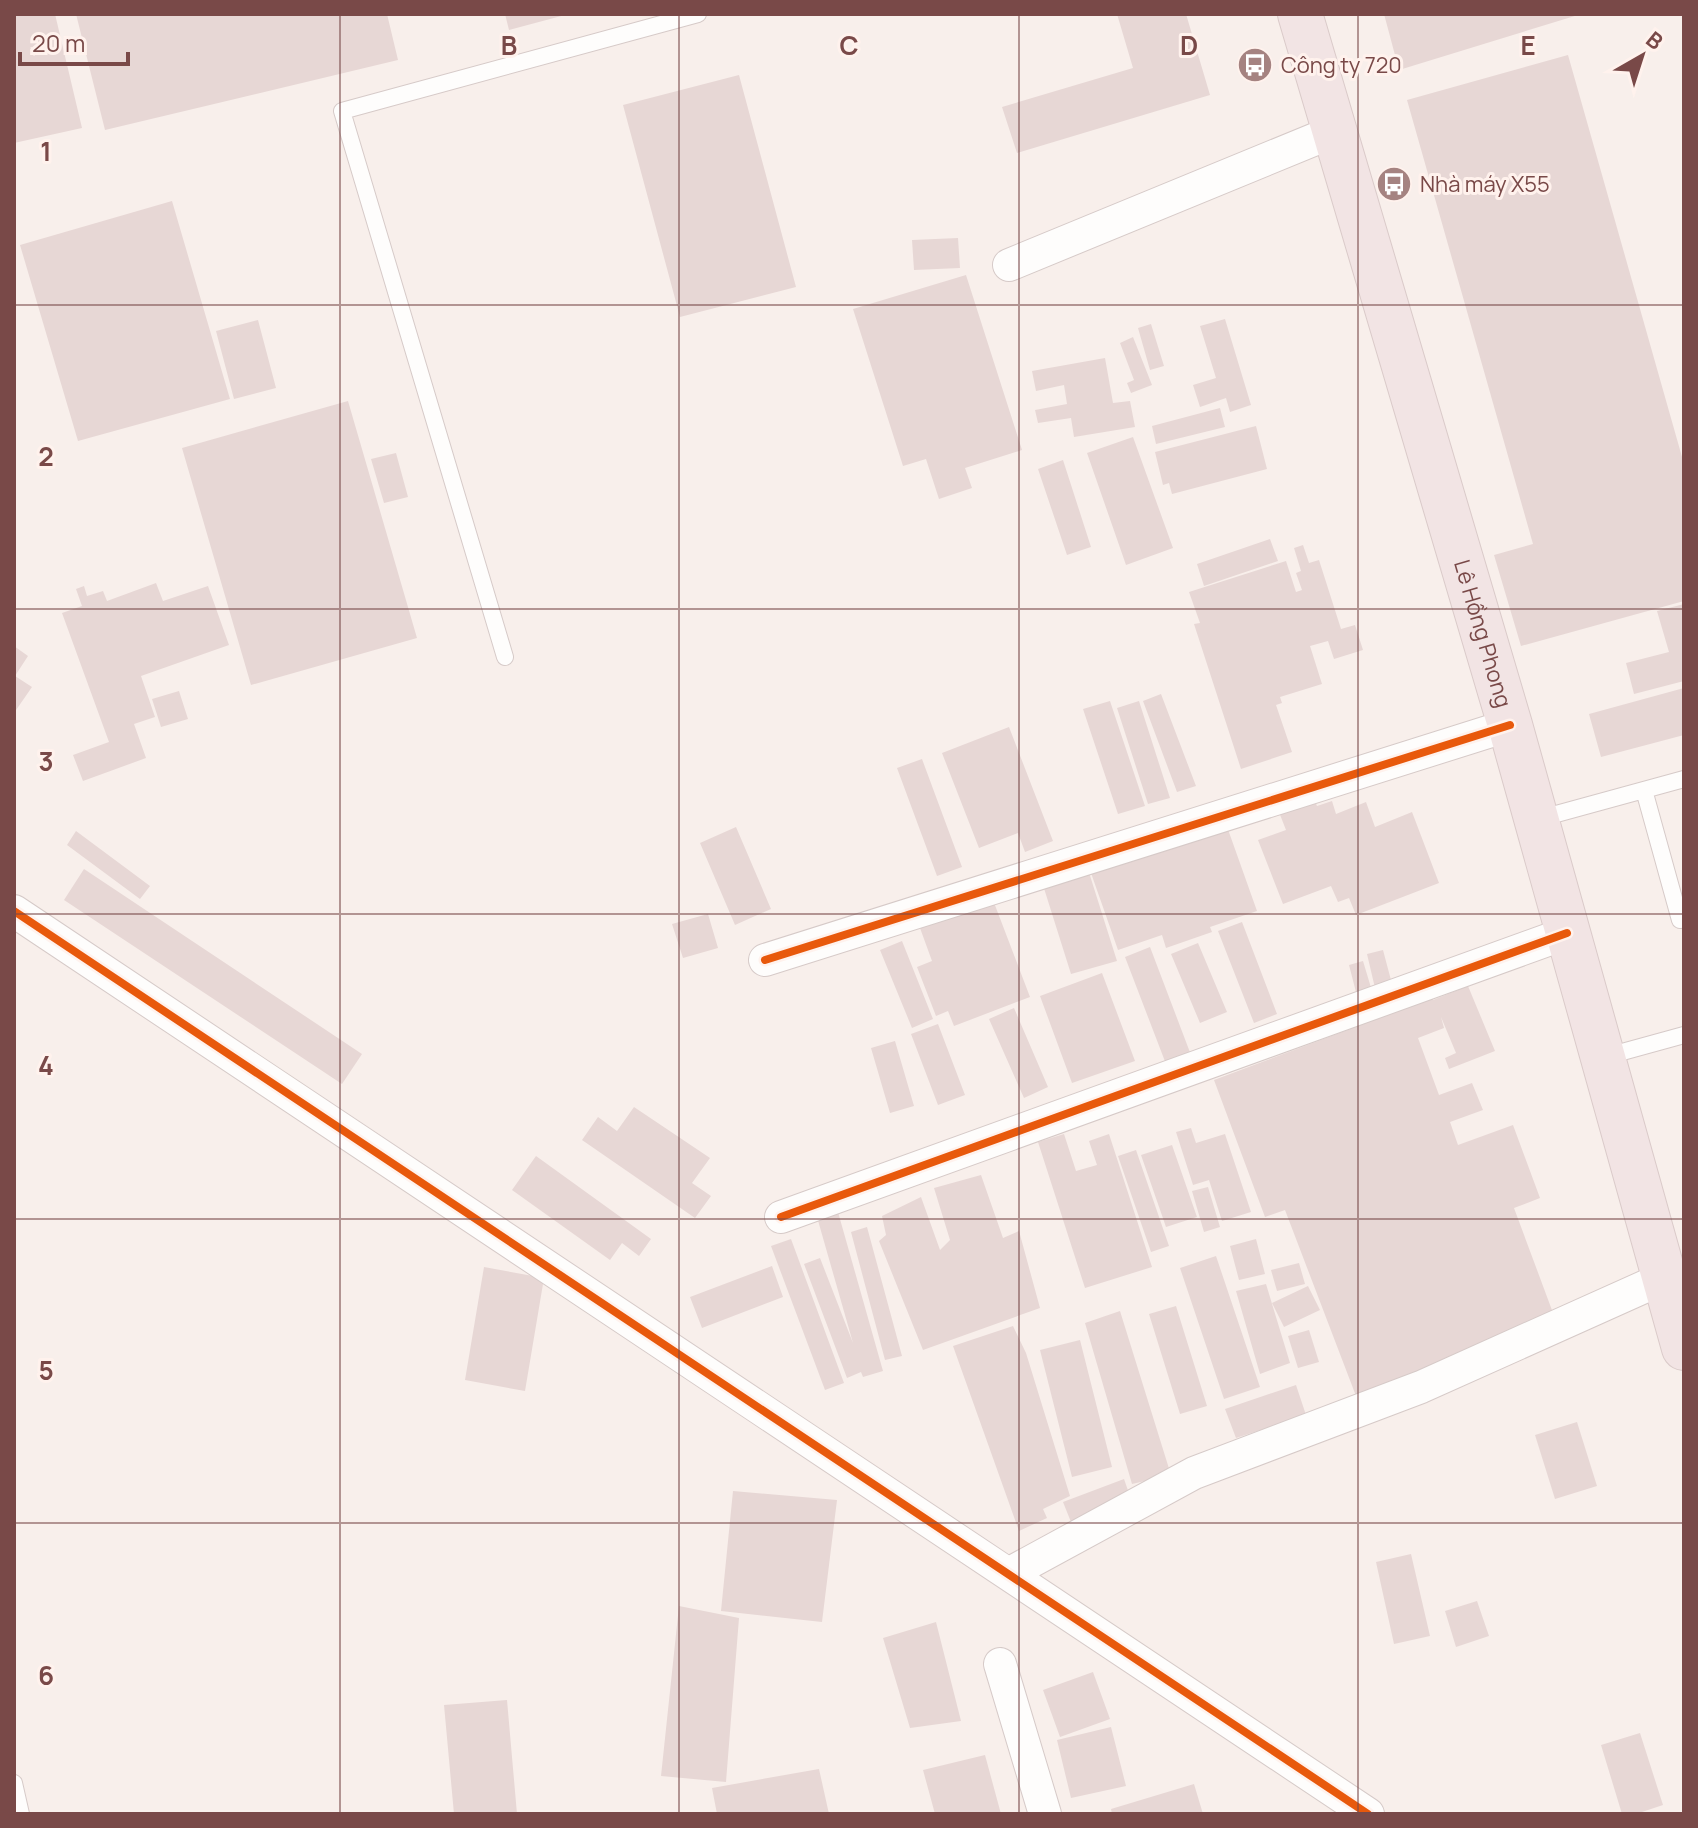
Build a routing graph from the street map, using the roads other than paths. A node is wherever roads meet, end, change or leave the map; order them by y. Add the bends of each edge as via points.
1 (698, 14) edge
2 (1300, 14) edge
3 (1335, 131) junction
4 (1009, 265) dead end
5 (505, 657) dead end
6 (1510, 725) junction
7 (1684, 779) edge
8 (1644, 790) junction
9 (1536, 819) junction
10 (14, 911) edge
11 (1683, 924) edge
12 (1567, 933) junction
13 (765, 960) dead end
14 (1684, 1035) edge
15 (1603, 1058) junction
16 (781, 1217) dead end
17 (1664, 1278) junction
18 (1684, 1348) edge
19 (1010, 1573) junction
20 (1000, 1664) dead end
21 (14, 1783) edge
22 (21, 1814) edge
23 (1045, 1814) edge
24 (1368, 1814) edge

1 - 5 lane via 342,111
2 - 3 highway, Lê Hồng Phong
3 - 4 street
3 - 6 highway, Lê Hồng Phong
6 - 9 highway, Lê Hồng Phong
6 - 13 street
7 - 8 lane
8 - 9 lane
8 - 11 lane
9 - 12 highway, Lê Hồng Phong
10 - 19 street
12 - 15 highway, Lê Hồng Phong
12 - 16 street
14 - 15 lane
15 - 17 highway, Lê Hồng Phong
17 - 18 highway, Lê Hồng Phong
17 - 19 street via 1421,1387 1194,1473
19 - 24 street
20 - 23 street
21 - 22 lane

